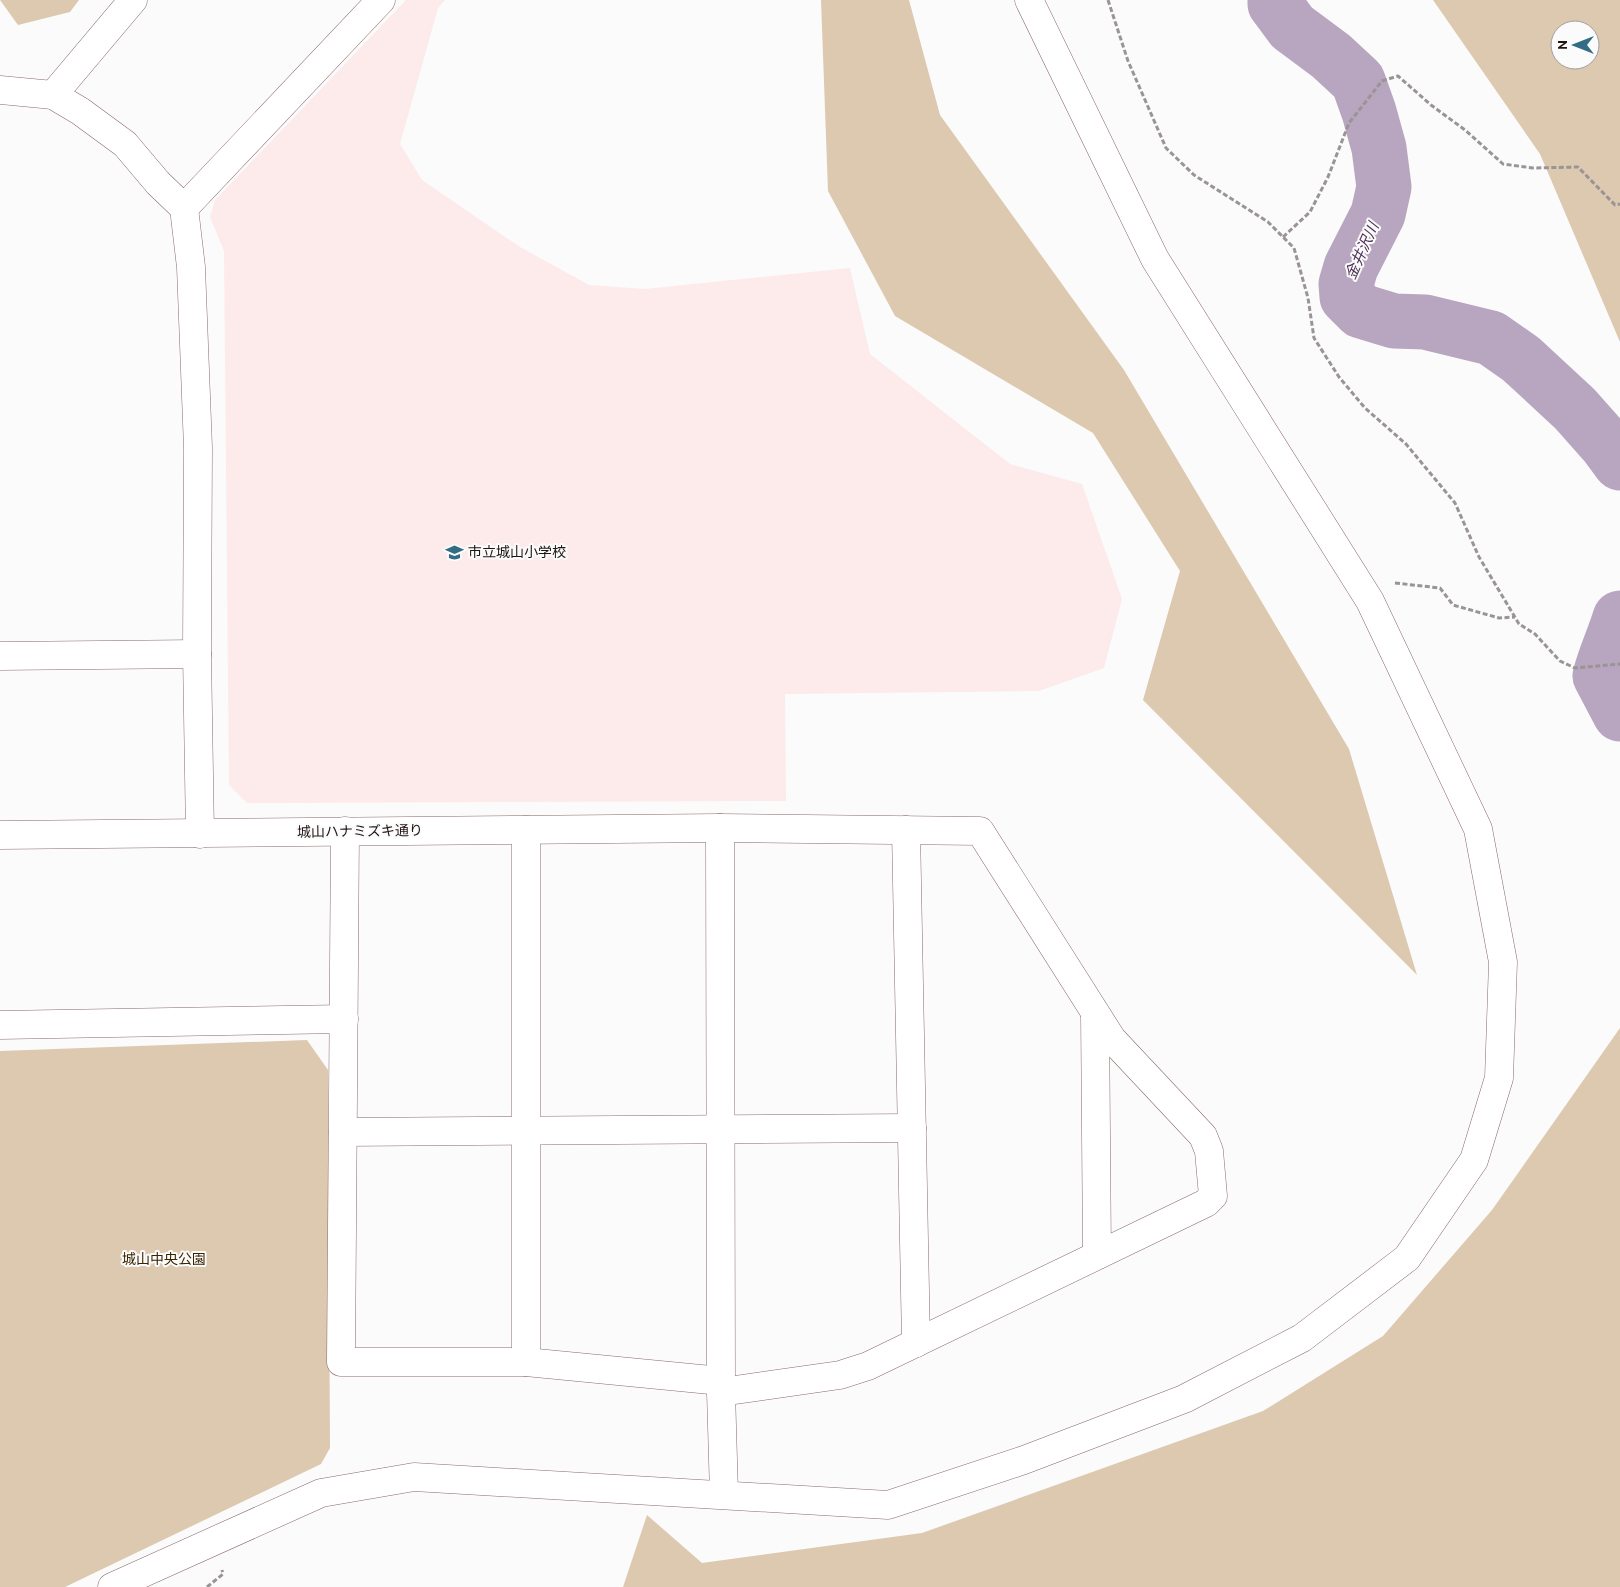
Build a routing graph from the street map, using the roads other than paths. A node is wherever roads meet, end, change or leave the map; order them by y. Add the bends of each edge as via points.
1 (134, 0) edge
2 (381, 0) edge
3 (1029, 0) edge
4 (0, 90) edge
5 (53, 95) junction
6 (184, 208) junction
7 (197, 654) junction
8 (0, 656) edge
9 (720, 828) junction
10 (526, 830) junction
11 (906, 830) junction
12 (345, 831) junction
13 (200, 834) junction
14 (0, 835) edge
15 (1095, 1013) junction
16 (344, 1019) junction
17 (0, 1025) edge
18 (912, 1128) junction
19 (721, 1129) junction
20 (526, 1131) junction
21 (343, 1132) junction
22 (1097, 1255) junction
23 (916, 1343) junction
24 (526, 1362) junction
25 (721, 1386) junction
26 (724, 1494) junction
27 (112, 1587) edge

1 - 5 street
2 - 6 street
3 - 26 street via 1155,259 1370,601 1478,829 1503,962 1499,1078 1474,1160 1407,1258 1302,1338 1184,1399 1024,1460 888,1505
4 - 5 street
5 - 6 street via 125,144
6 - 7 street via 191,267 198,448
7 - 8 street
7 - 13 street
9 - 10 street, 城山ハナミズキ通り
9 - 11 street, 城山ハナミズキ通り
9 - 19 street
10 - 12 street, 城山ハナミズキ通り
10 - 20 street
11 - 15 street, 城山ハナミズキ通り via 980,831
11 - 18 street
12 - 13 street, 城山ハナミズキ通り
12 - 16 street
13 - 14 street, 城山ハナミズキ通り
15 - 22 street
15 - 22 street via 1112,1039 1203,1136 1209,1151 1213,1196 1206,1203
16 - 17 street
16 - 21 street
18 - 19 street
18 - 23 street
19 - 20 street
19 - 25 street
20 - 21 street
20 - 24 street
21 - 24 street via 341,1362
22 - 23 street
23 - 25 street via 868,1366 840,1375
24 - 25 street
25 - 26 street
26 - 27 street via 414,1477 321,1494

